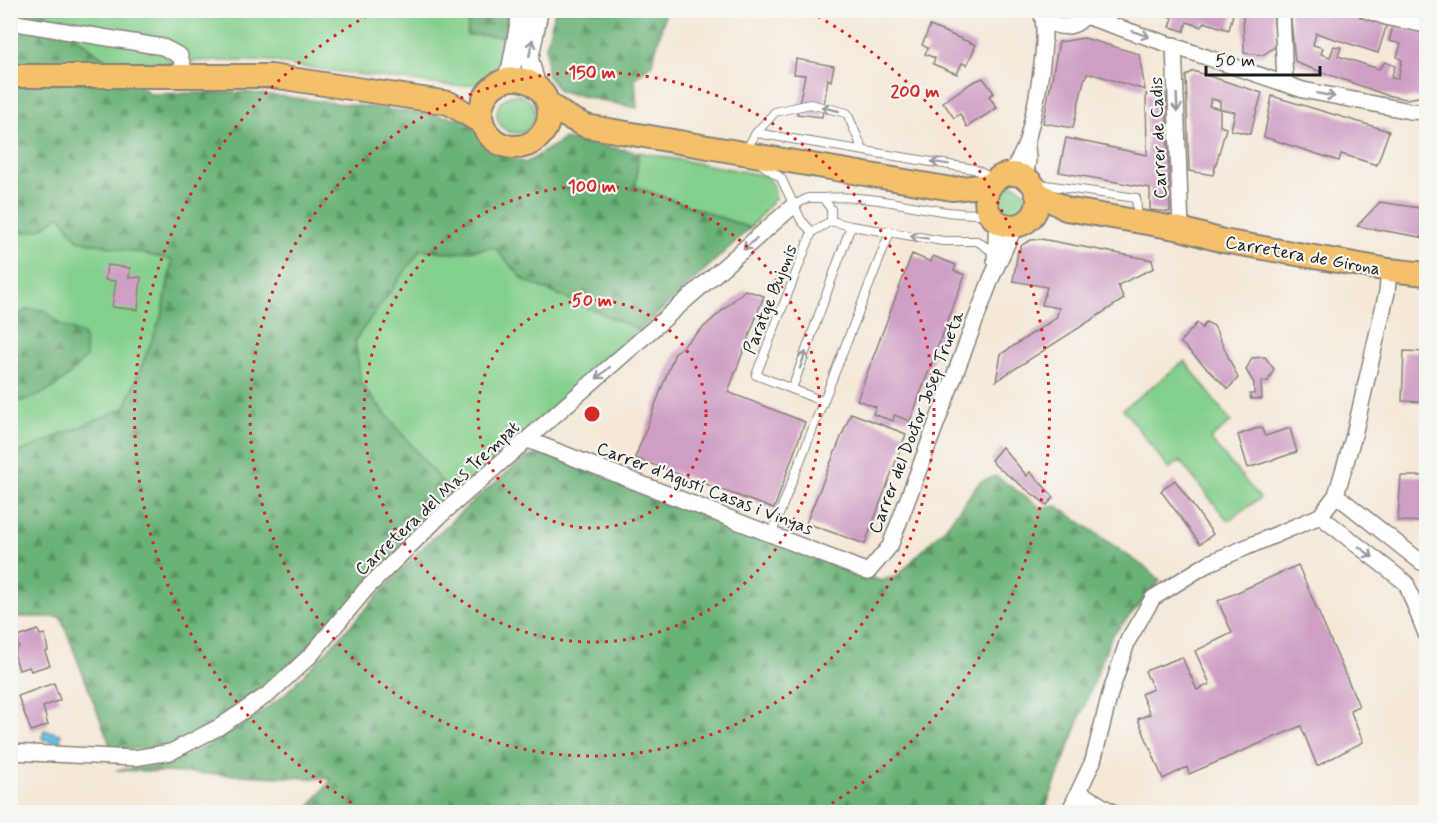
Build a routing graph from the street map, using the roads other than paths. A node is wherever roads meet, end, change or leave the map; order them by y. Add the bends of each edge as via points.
1 (522, 10) edge
2 (539, 10) edge
3 (1281, 10) edge
4 (1365, 10) edge
5 (1041, 13) edge
6 (1087, 13) edge
7 (1389, 14) edge
8 (10, 22) edge
9 (1426, 25) edge
10 (1058, 26) junction
11 (1045, 42) junction
12 (1174, 45) junction
13 (10, 76) edge
14 (186, 76) junction
15 (1285, 84) junction
16 (496, 87) junction
17 (542, 94) junction
18 (449, 103) junction
19 (1426, 112) edge
20 (482, 123) junction
21 (586, 126) junction
22 (543, 134) junction
23 (750, 142) junction
24 (863, 150) junction
25 (823, 198) junction
26 (1010, 198) junction
27 (793, 206) junction
28 (831, 221) junction
29 (1138, 222) junction
30 (851, 226) junction
31 (1181, 229) junction
32 (813, 232) junction
33 (890, 232) junction
34 (996, 254) junction
35 (1426, 265) edge
36 (1389, 270) junction
37 (1426, 274) edge
38 (991, 279) junction
39 (792, 389) junction
40 (822, 401) junction
41 (528, 440) junction
42 (1336, 495) junction
43 (1320, 516) junction
44 (771, 535) junction
45 (1424, 562) edge
46 (868, 572) joint
47 (1406, 583) junction
48 (1426, 634) edge
49 (11, 749) edge
50 (1078, 792) junction
51 (1069, 813) edge
52 (1112, 813) edge

1 - 16 street via 512,69
17 -> 2 street via 529,59
3 - 15 street
4 - 7 street
5 - 10 street
5 - 11 street
6 - 10 street via 1073,25
6 -> 12 street
7 - 9 street
8 - 14 street via 163,47 180,56
10 - 11 street
11 - 26 street via 1026,143 1028,160
12 - 15 street
12 -> 31 street, Carrer de Cadis
13 - 14 main road
14 - 18 main road via 272,76
15 -> 19 street
16 - 17 main road via 514,79 526,80
16 - 18 main road
16 - 20 main road via 483,102
17 - 21 main road via 564,115
17 - 22 main road via 550,114
18 - 20 main road
20 - 22 main road via 494,141 514,148 525,147
21 - 22 main road
21 - 23 main road
23 - 24 lane
24 -> 23 lane via 848,113 810,104 775,112
23 - 26 main road via 952,189
23 - 27 lane, Paratge Bujonis via 781,178
26 -> 24 lane via 974,169
25 - 26 lane via 866,198 950,212
25 - 27 lane via 808,198
25 - 28 lane via 831,209
26 - 29 main road, Carretera de Girona
26 - 29 lane via 1136,198
26 - 34 street, Carrer del Doctor Josep Trueta
26 - 38 street, Carrer del Doctor Josep Trueta
27 - 32 lane, Paratge Bujonis
27 -> 41 street, Carretera del Mas Trempat
28 - 30 lane
28 - 32 lane, Paratge Bujonis
29 - 31 main road, Carretera de Girona
30 - 33 lane
39 -> 30 lane
31 - 35 main road, Carretera de Girona via 1224,231
31 - 36 main road, Carretera de Girona via 1223,241
32 - 39 lane, Paratge Bujonis via 756,375
34 -> 33 lane via 977,241 943,241
33 - 40 lane
34 - 38 street, Carrer del Doctor Josep Trueta
36 - 37 main road, Carretera de Girona
36 - 42 street via 1354,435
38 - 46 street, Carrer del Doctor Josep Trueta via 890,546
39 - 40 lane, Paratge Bujonis
40 - 44 lane
41 - 44 street, Carrer d'Agustí Casas i Vinyas
41 - 49 street, Carretera del Mas Trempat via 442,514 366,589 311,655 270,693 219,727 171,752 134,758
42 - 43 street
42 - 45 street
43 -> 47 street
43 - 50 street via 1209,563 1153,598 1128,640 1093,761
44 - 46 street, Carrer d'Agustí Casas i Vinyas
45 - 47 street
47 - 48 street
50 - 51 street
50 - 52 street

